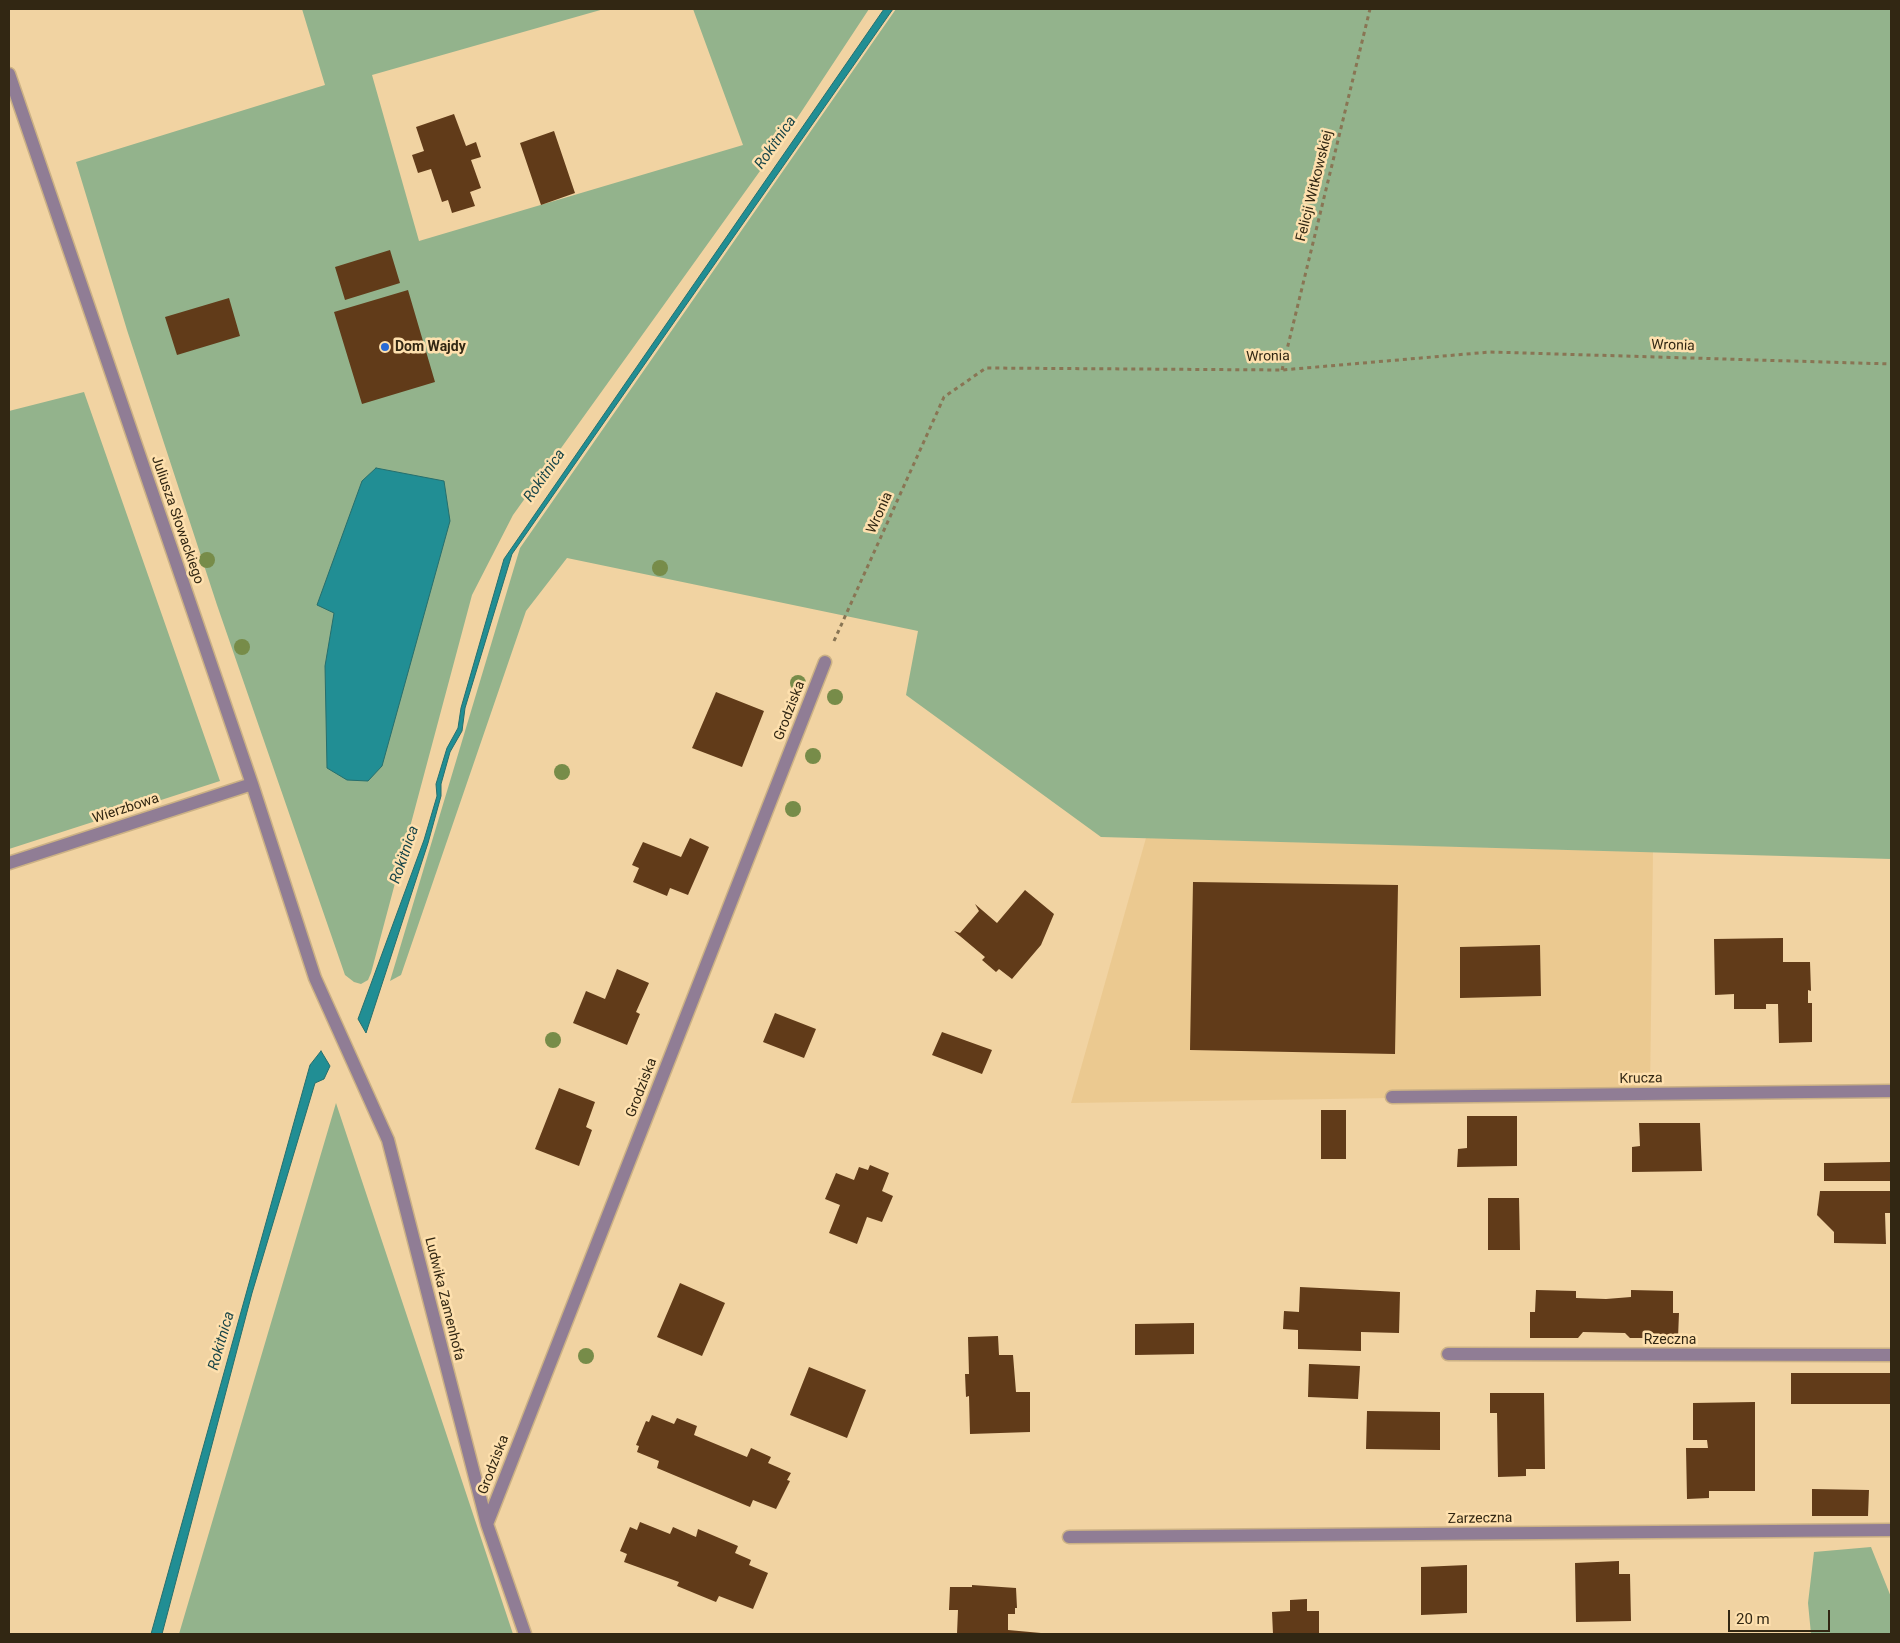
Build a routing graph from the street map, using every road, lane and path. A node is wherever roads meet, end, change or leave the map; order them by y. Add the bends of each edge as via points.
1 (1370, 9) edge
2 (9, 74) edge
3 (1891, 364) edge
4 (1282, 370) junction
5 (825, 662) joint
6 (252, 784) junction
7 (9, 863) edge
8 (315, 978) joint
9 (1891, 1090) edge
10 (1392, 1097) dead end
11 (1448, 1354) dead end
12 (1891, 1355) edge
13 (487, 1524) junction
14 (1891, 1530) edge
15 (1069, 1537) dead end
16 (525, 1634) edge

1 - 4 path, Felicji Witkowskiej
2 - 6 street, Juliusza Słowackiego
3 - 4 path, Wronia via 1490,352
4 - 5 path, Wronia via 986,368 944,397
5 - 13 street, Grodziska
6 - 7 street, Wierzbowa
6 - 8 street, Juliusza Słowackiego
8 - 13 street, Ludwika Zamenhofa via 388,1140
9 - 10 street, Krucza
11 - 12 street, Rzeczna
13 - 16 street, Ludwika Zamenhofa
14 - 15 street, Zarzeczna

